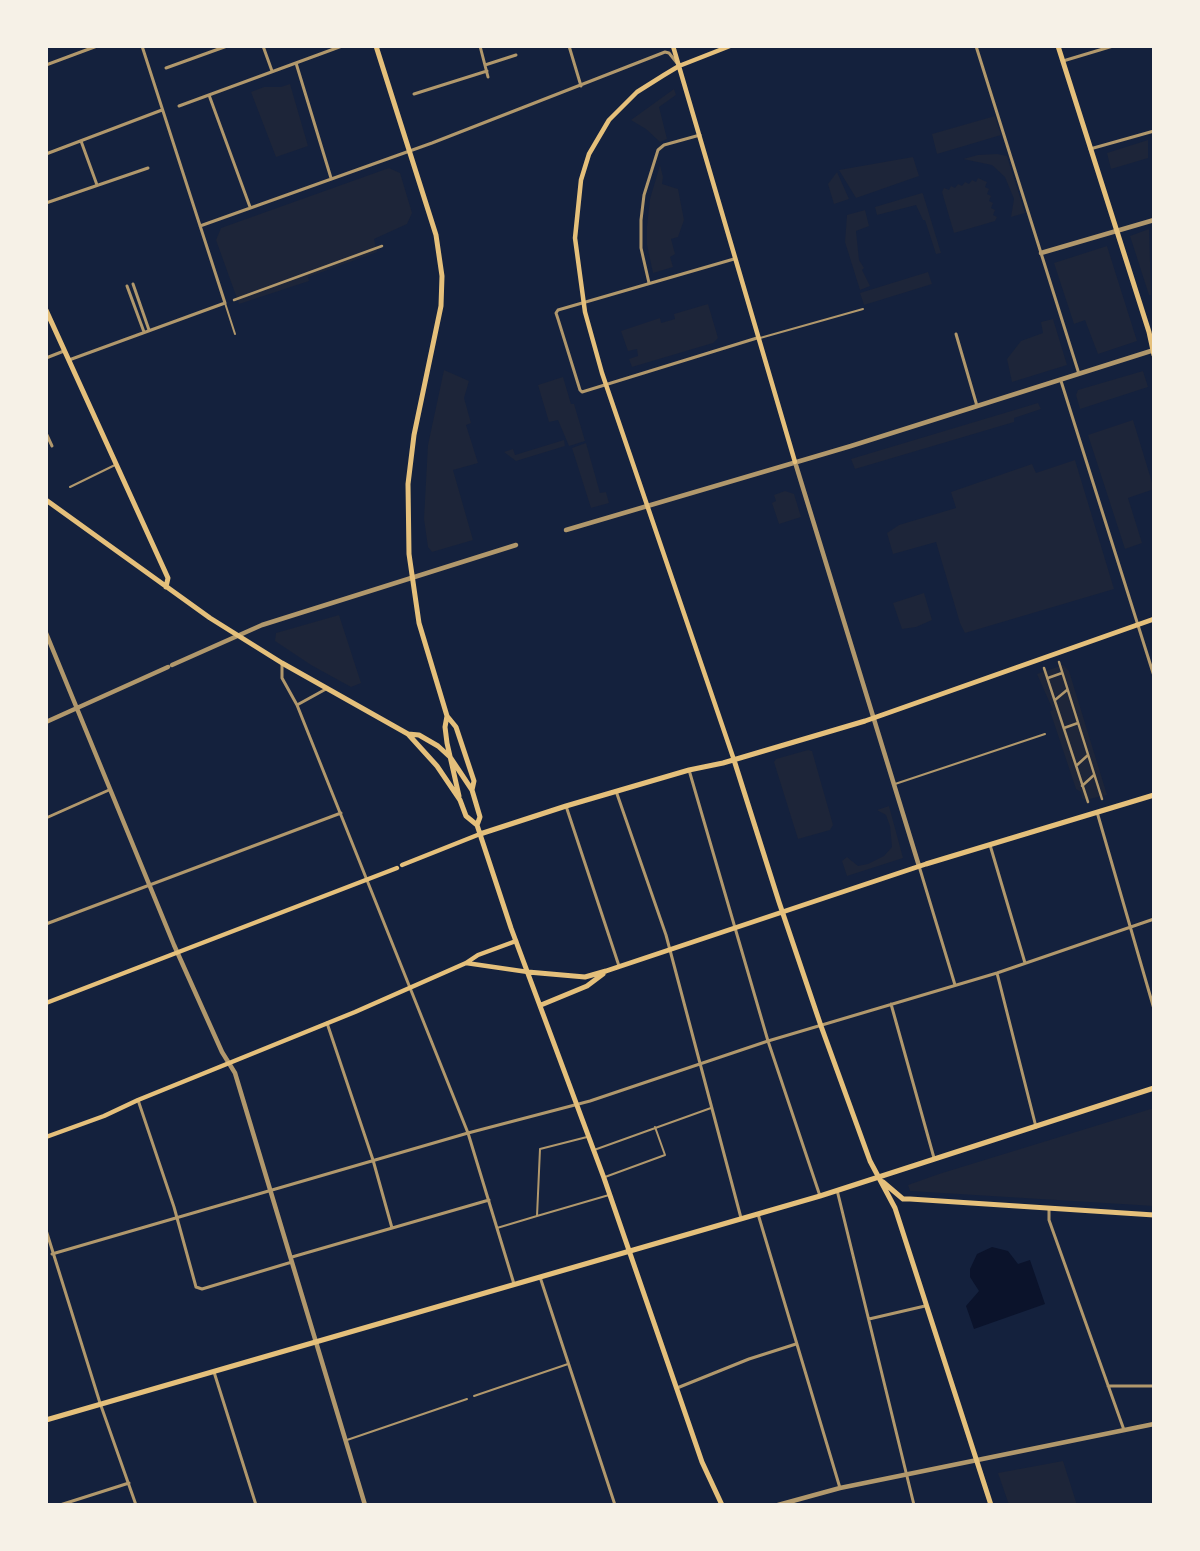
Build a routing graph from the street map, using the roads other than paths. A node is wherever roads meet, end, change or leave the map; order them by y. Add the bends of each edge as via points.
1 (97, 46) edge
2 (142, 46) edge
3 (227, 46) edge
4 (263, 46) edge
5 (342, 46) edge
6 (376, 46) edge
7 (480, 46) edge
8 (569, 46) edge
9 (673, 46) edge
10 (730, 46) edge
11 (976, 46) edge
12 (1058, 46) edge
13 (1113, 46) edge
14 (516, 55) dead end
15 (1063, 61) junction
16 (296, 63) junction
17 (46, 64) edge
18 (485, 65) junction
19 (679, 66) junction
20 (166, 68) dead end
21 (486, 71) junction
22 (272, 72) junction
23 (488, 77) dead end
24 (581, 86) junction
25 (414, 94) dead end
26 (209, 95) junction
27 (179, 106) dead end
28 (162, 110) junction
29 (1154, 131) edge
30 (700, 136) junction
31 (81, 141) junction
32 (1090, 149) junction
33 (408, 151) junction
34 (46, 154) edge
35 (148, 168) dead end
36 (331, 178) junction
37 (97, 185) junction
38 (46, 203) edge
39 (250, 207) junction
40 (1154, 220) edge
41 (200, 226) junction
42 (1116, 231) junction
43 (382, 246) dead end
44 (1042, 253) junction
45 (734, 258) junction
46 (649, 283) junction
47 (133, 284) dead end
48 (127, 286) dead end
49 (234, 300) dead end
50 (225, 303) junction
51 (863, 309) dead end
52 (46, 310) edge
53 (149, 330) junction
54 (144, 332) junction
55 (235, 334) dead end
56 (956, 334) dead end
57 (757, 338) junction
58 (65, 350) junction
59 (1153, 351) edge
60 (46, 358) edge
61 (69, 360) junction
62 (1079, 375) junction
63 (1060, 381) junction
64 (977, 406) junction
65 (46, 433) edge
66 (52, 446) dead end
67 (795, 462) junction
68 (117, 464) junction
69 (70, 487) dead end
70 (46, 500) edge
71 (566, 530) dead end
72 (516, 544) dead end
73 (411, 576) junction
74 (166, 587) junction
75 (1154, 619) edge
76 (1138, 625) junction
77 (46, 633) edge
78 (236, 634) junction
79 (1059, 662) dead end
80 (282, 664) junction
81 (1044, 668) dead end
82 (1062, 673) junction
83 (1154, 676) edge
84 (1048, 678) junction
85 (326, 688) junction
86 (1067, 690) junction
87 (1055, 700) junction
88 (297, 705) junction
89 (78, 709) junction
90 (447, 716) junction
91 (874, 718) junction
92 (46, 722) edge
93 (1078, 723) junction
94 (1064, 728) junction
95 (408, 734) junction
96 (1044, 734) dead end
97 (1088, 755) junction
98 (450, 757) junction
99 (734, 760) junction
100 (1076, 766) junction
101 (688, 770) junction
102 (1094, 775) junction
103 (894, 784) junction
104 (1082, 786) junction
105 (109, 790) junction
106 (472, 790) junction
107 (616, 791) junction
108 (1154, 795) edge
109 (1102, 798) dead end
110 (460, 800) junction
111 (1088, 802) dead end
112 (566, 806) junction
113 (1097, 811) junction
114 (341, 813) junction
115 (46, 818) edge
116 (477, 824) junction
117 (480, 834) junction
118 (990, 845) junction
119 (918, 866) junction
120 (367, 879) junction
121 (150, 885) junction
122 (782, 913) junction
123 (1154, 919) edge
124 (46, 924) edge
125 (1131, 928) junction
126 (735, 929) junction
127 (516, 941) junction
128 (669, 949) junction
129 (177, 951) junction
130 (466, 963) junction
131 (1026, 963) junction
132 (619, 967) junction
133 (606, 971) junction
134 (528, 972) junction
135 (996, 973) junction
136 (955, 985) junction
137 (410, 988) junction
138 (46, 1003) edge
139 (891, 1004) junction
140 (541, 1005) junction
141 (1154, 1009) edge
142 (327, 1023) junction
143 (821, 1026) junction
144 (768, 1041) junction
145 (229, 1063) junction
146 (700, 1064) junction
147 (1154, 1088) edge
148 (138, 1100) junction
149 (577, 1104) junction
150 (711, 1108) junction
151 (1036, 1127) junction
152 (655, 1128) junction
153 (468, 1133) junction
154 (588, 1137) junction
155 (46, 1138) edge
156 (594, 1150) junction
157 (934, 1158) junction
158 (373, 1160) junction
159 (877, 1177) junction
160 (604, 1178) junction
161 (271, 1190) junction
162 (837, 1190) junction
163 (610, 1195) junction
164 (820, 1196) junction
165 (489, 1200) junction
166 (1049, 1209) junction
167 (758, 1214) junction
168 (1154, 1215) edge
169 (537, 1216) junction
170 (176, 1218) junction
171 (741, 1218) junction
172 (392, 1228) junction
173 (497, 1228) junction
174 (46, 1230) edge
175 (630, 1251) junction
176 (52, 1254) junction
177 (292, 1260) junction
178 (540, 1277) junction
179 (514, 1284) junction
180 (925, 1306) junction
181 (869, 1319) junction
182 (317, 1343) junction
183 (796, 1344) junction
184 (569, 1364) junction
185 (214, 1372) junction
186 (1108, 1386) junction
187 (1154, 1386) edge
188 (676, 1389) junction
189 (474, 1396) dead end
190 (467, 1399) dead end
191 (100, 1404) junction
192 (46, 1420) edge
193 (1154, 1424) edge
194 (1124, 1431) junction
195 (346, 1441) junction
196 (976, 1459) junction
197 (907, 1475) junction
198 (129, 1483) junction
199 (840, 1488) junction
200 (60, 1505) edge
201 (136, 1505) edge
202 (256, 1505) edge
203 (365, 1505) edge
204 (614, 1505) edge
205 (722, 1505) edge
206 (778, 1505) edge
207 (914, 1505) edge
208 (991, 1505) edge

1 - 17 street
2 - 28 street
3 - 20 street
4 - 22 street
5 - 16 street
6 - 33 main road
7 - 18 street
8 - 24 street
9 - 19 main road
10 - 19 main road
11 - 44 street
12 - 15 main road
13 - 15 street
14 - 18 street
15 - 32 main road
16 - 22 street
16 - 36 street
18 - 21 street
19 - 24 street via 669,53 664,52
19 - 30 main road
19 - 99 main road via 645,86 622,105 593,145 578,196 577,260 585,312 602,373
21 - 23 street
21 - 25 street
22 - 26 street
24 - 33 street
26 - 27 street
26 - 39 street
28 - 31 street
28 - 41 street
29 - 32 street
30 - 45 main road
30 - 46 street via 664,145 658,150 644,195 641,220 641,248
31 - 34 street
31 - 37 street
32 - 42 main road
33 - 36 street
33 - 73 main road via 436,235 443,283 410,460 407,520
35 - 37 street
36 - 39 street
37 - 38 street
39 - 41 street
40 - 42 street
41 - 50 street
42 - 44 street
42 - 59 main road
43 - 49 street
44 - 62 street
45 - 46 street
45 - 57 main road
46 - 57 street via 568,306 556,313 582,392
47 - 53 street
48 - 54 street
50 - 53 street
50 - 55 lane
51 - 57 lane
52 - 58 main road
53 - 54 street
54 - 61 street
56 - 64 street
57 - 67 main road
58 - 60 street
58 - 61 main road
59 - 62 street
61 - 68 main road
62 - 63 street
63 - 64 street
63 - 76 street
64 - 67 street
65 - 66 street
67 - 71 street
67 - 91 street
68 - 69 lane
68 - 74 main road via 168,578
70 - 74 main road
72 - 73 street
73 - 78 street
73 - 90 main road via 424,639
74 - 78 main road
75 - 76 main road
76 - 83 street
76 - 91 main road
77 - 89 street
78 - 80 main road
78 - 89 street
79 - 82 street
80 - 85 main road
80 - 88 street via 282,678
81 - 84 street
82 - 84 street
82 - 86 street
84 - 87 street
85 - 88 street
85 - 95 main road
86 - 87 street
86 - 93 street
87 - 94 street
88 - 114 street
89 - 92 street
89 - 105 street
90 - 98 main road via 445,727
90 - 106 main road via 456,727 474,781
91 - 99 main road
91 - 103 street
93 - 94 street
93 - 97 street
94 - 100 street
95 - 98 main road via 419,735
95 - 110 main road via 437,766
96 - 103 lane
97 - 100 street
97 - 102 street
98 - 106 main road
98 - 110 main road
99 - 101 main road
99 - 122 main road
100 - 104 street
101 - 107 main road
101 - 126 street
102 - 104 street
102 - 109 street
103 - 119 street
104 - 111 street
105 - 115 street
105 - 121 street
106 - 116 main road via 480,817
107 - 112 main road
107 - 128 street
108 - 113 main road
110 - 116 main road via 466,816
112 - 117 main road
112 - 132 street
113 - 118 main road
113 - 125 street
114 - 120 street
114 - 121 street
116 - 117 main road
117 - 120 main road
117 - 127 main road
118 - 119 main road
118 - 131 street
119 - 122 main road
119 - 136 street
120 - 129 main road
120 - 137 street
121 - 124 street
121 - 129 street
122 - 126 main road
122 - 143 main road
123 - 125 street
125 - 131 street
125 - 141 street
126 - 128 main road
126 - 144 street
127 - 130 main road
127 - 134 main road
128 - 132 main road
128 - 146 street
129 - 138 main road
129 - 145 street
130 - 134 main road
130 - 137 main road
131 - 135 street
132 - 133 main road
133 - 134 main road via 577,977
133 - 140 main road via 587,986
134 - 140 main road
135 - 136 street
135 - 151 street
136 - 139 street
137 - 142 main road
137 - 153 street
139 - 143 street
139 - 157 street
140 - 149 main road
142 - 145 main road
142 - 158 street
143 - 144 street
143 - 159 main road
144 - 146 street
144 - 164 street
145 - 148 main road
145 - 161 street
146 - 149 street
146 - 150 street
147 - 151 main road
148 - 155 main road
148 - 170 street
149 - 153 street
149 - 154 main road
150 - 152 lane
150 - 171 street
151 - 157 main road
152 - 156 lane
152 - 160 lane via 665,1155
153 - 158 street
153 - 165 street
154 - 156 main road
154 - 169 lane via 540,1149
156 - 160 main road
157 - 159 main road
158 - 161 street
158 - 172 street
159 - 162 main road
159 - 166 main road via 903,1199
159 - 180 main road via 895,1208
160 - 163 main road
161 - 170 street
161 - 177 street
162 - 164 main road
162 - 181 street
163 - 169 lane
163 - 175 main road
164 - 167 main road
165 - 172 street
165 - 173 street
166 - 168 main road
166 - 186 street via 1049,1220
167 - 171 main road
167 - 183 street
169 - 173 lane
170 - 176 street
170 - 177 street via 198,1289
171 - 175 main road
172 - 177 street
173 - 179 street
174 - 176 street
175 - 178 main road
175 - 188 main road
176 - 191 street
177 - 182 street
178 - 179 main road
178 - 184 street
179 - 182 main road
180 - 181 street
180 - 196 main road
181 - 197 street
182 - 185 main road
182 - 195 street
183 - 188 street
183 - 199 street
184 - 189 lane
184 - 204 street
185 - 191 main road
185 - 202 street
186 - 187 street
186 - 194 street
188 - 205 main road via 702,1462
190 - 195 lane
191 - 192 main road
191 - 198 street
193 - 194 street
194 - 196 street
195 - 203 street
196 - 197 street
196 - 208 main road
197 - 199 street
197 - 207 street
198 - 200 street
198 - 201 street
199 - 206 street

